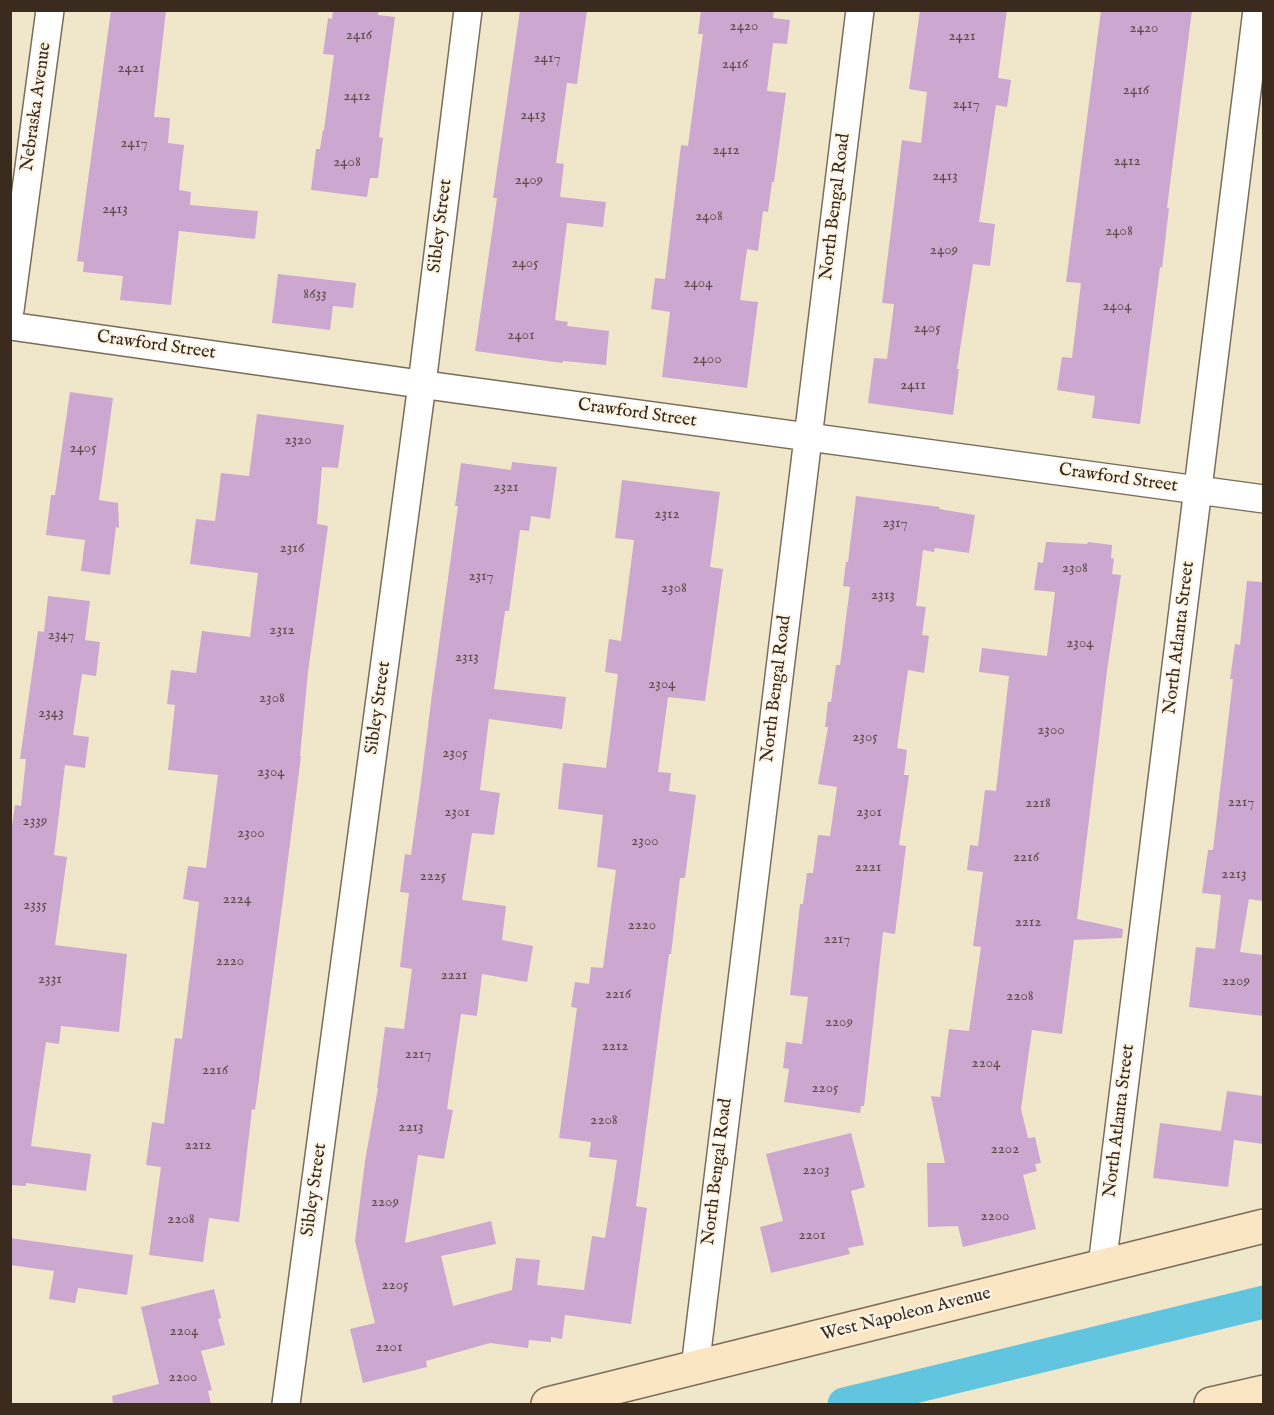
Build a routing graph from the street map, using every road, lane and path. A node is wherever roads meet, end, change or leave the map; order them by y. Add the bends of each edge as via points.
1 (50, 10) edge
2 (468, 10) edge
3 (860, 10) edge
4 (1257, 10) edge
5 (17, 217) edge
6 (10, 310) edge
7 (10, 326) edge
8 (422, 384) junction
9 (808, 438) junction
10 (1198, 490) junction
11 (1263, 499) edge
12 (1263, 1226) edge
13 (1102, 1266) junction
14 (695, 1368) junction
15 (1263, 1392) edge
16 (286, 1404) edge
17 (548, 1404) edge
18 (1211, 1404) edge

1 - 5 street, Nebraska Avenue
2 - 8 street, Sibley Street
3 - 9 street, North Bengal Road
4 - 10 street, North Atlanta Street
5 - 6 street, Nebraska Avenue
7 - 8 street, Crawford Street
8 - 9 street, Crawford Street
8 - 16 street, Sibley Street
9 - 10 street, Crawford Street
9 - 14 street, North Bengal Road
10 - 11 street, Crawford Street
10 - 13 street, North Atlanta Street
12 - 13 main road, West Napoleon Avenue
13 - 14 main road, West Napoleon Avenue
14 - 17 main road, West Napoleon Avenue
15 - 18 main road

